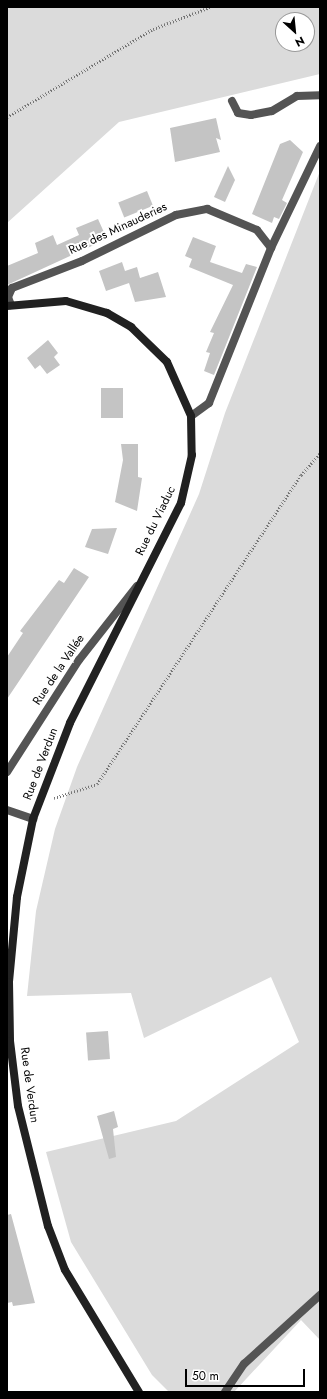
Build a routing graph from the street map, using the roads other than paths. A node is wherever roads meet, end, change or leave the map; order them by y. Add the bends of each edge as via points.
1 (320, 95) edge
2 (232, 101) dead end
3 (320, 146) edge
4 (271, 248) junction
5 (9, 306) edge
6 (191, 416) junction
7 (137, 586) junction
8 (7, 772) edge
9 (7, 810) edge
10 (33, 819) junction
11 (320, 1295) edge
12 (139, 1392) edge
13 (225, 1392) edge

1 - 2 street via 297,96 268,112 251,115 238,113
3 - 4 street
4 - 5 street, Rue des Minauderies via 256,230 207,209 176,215 82,261 12,288 8,297
4 - 6 street via 209,404
5 - 6 main road, Rue du Viaduc via 66,301 108,313 131,327 168,362
6 - 7 main road, Rue du Viaduc via 192,455 180,503
7 - 8 street, Rue de la Vallée via 79,660
7 - 10 main road, Rue de Verdun via 70,723
9 - 10 street
10 - 12 main road, Rue de Verdun via 17,897 9,982 10,1041 18,1106 35,1185 65,1270
11 - 13 street via 244,1364

